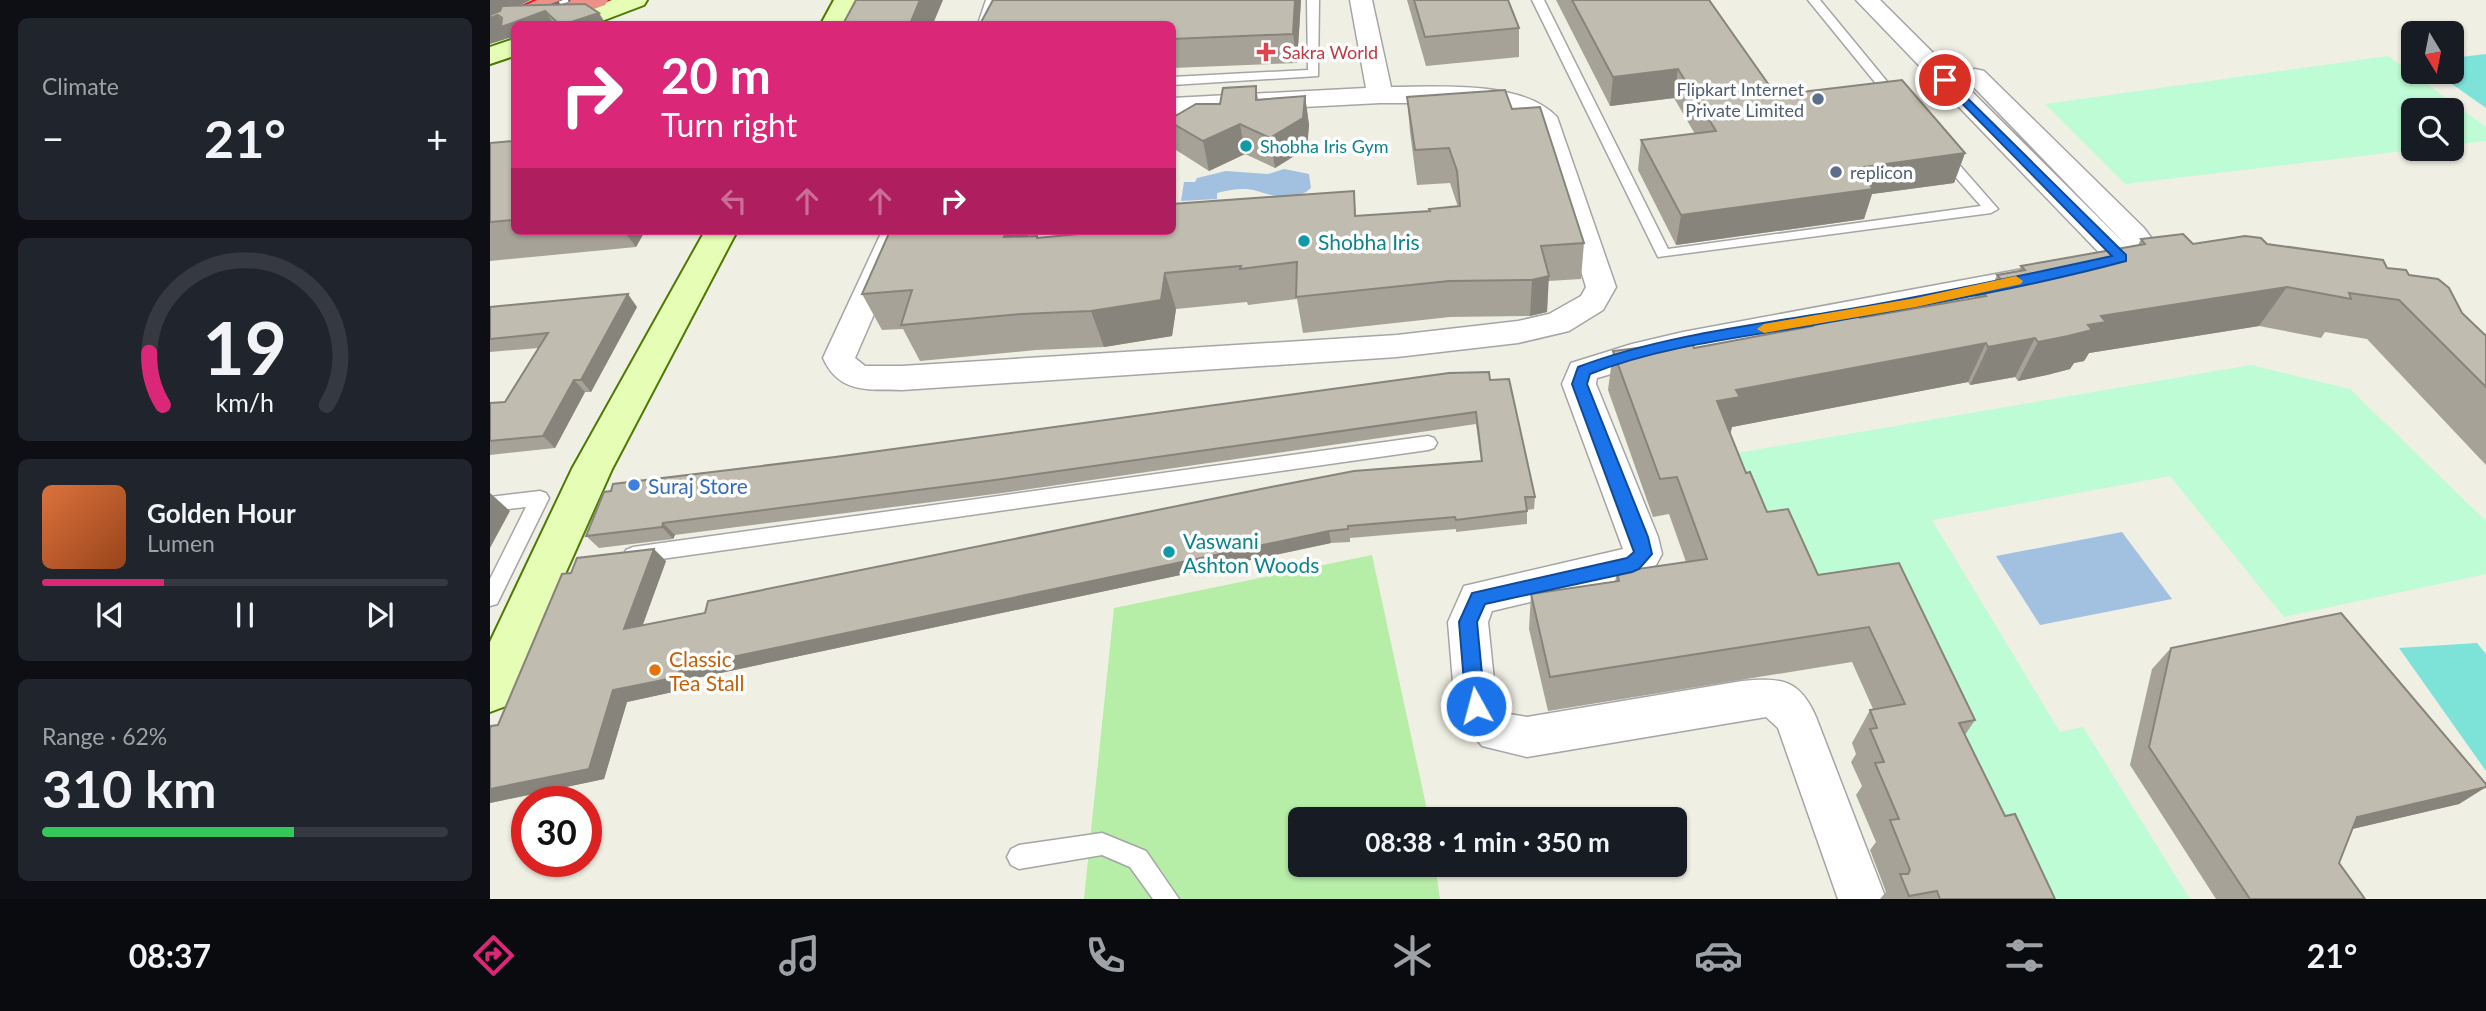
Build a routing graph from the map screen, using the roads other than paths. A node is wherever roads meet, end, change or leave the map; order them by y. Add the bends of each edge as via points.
1 (529, 0) edge
2 (560, 0) edge
3 (596, 0) edge
4 (635, 0) edge
5 (846, 0) edge
6 (992, 0) edge
7 (1313, 0) edge
8 (1361, 0) edge
9 (1538, 0) edge
10 (1814, 0) edge
11 (1867, 0) edge
12 (1898, 0) edge
13 (490, 15) edge
14 (537, 21) edge
15 (580, 21) edge
16 (835, 21) edge
17 (984, 21) edge
18 (511, 31) edge
19 (490, 32) edge
20 (490, 39) edge
21 (511, 48) edge
22 (490, 56) edge
23 (1176, 81) edge
24 (1380, 95) junction
25 (1176, 106) edge
26 (1905, 110) edge
27 (1930, 139) edge
28 (719, 235) edge
29 (894, 235) edge
30 (2150, 257) junction
31 (1428, 443) dead end
32 (490, 504) edge
33 (619, 557) edge
34 (490, 598) edge
35 (503, 644) edge
36 (490, 691) edge
37 (1019, 857) dead end
38 (1167, 899) edge
39 (1862, 899) edge

1 - 13 highway
2 - 19 highway
3 - 14 highway
4 - 15 street
5 - 16 street
6 - 17 lane
7 - 23 lane via 1314,73
8 - 24 street
9 - 27 lane via 1663,254 1991,209
10 - 26 lane
11 - 30 street
12 - 30 street via 2134,234
18 - 20 highway
21 - 22 street
24 - 25 street
24 - 29 street via 1485,94 1537,111 1548,123 1601,286 1592,303 1558,323 1518,332 1396,346 902,378 852,376 841,367 839,358
28 - 35 street via 592,468 556,563
30 - 39 street via 1720,336 1608,361 1583,371 1579,384 1643,554 1632,564 1478,598 1468,622 1476,706 1497,732 1527,737 1775,697 1795,718
31 - 33 lane
32 - 34 lane via 540,498
35 - 36 street
37 - 38 lane via 1102,844 1138,859

